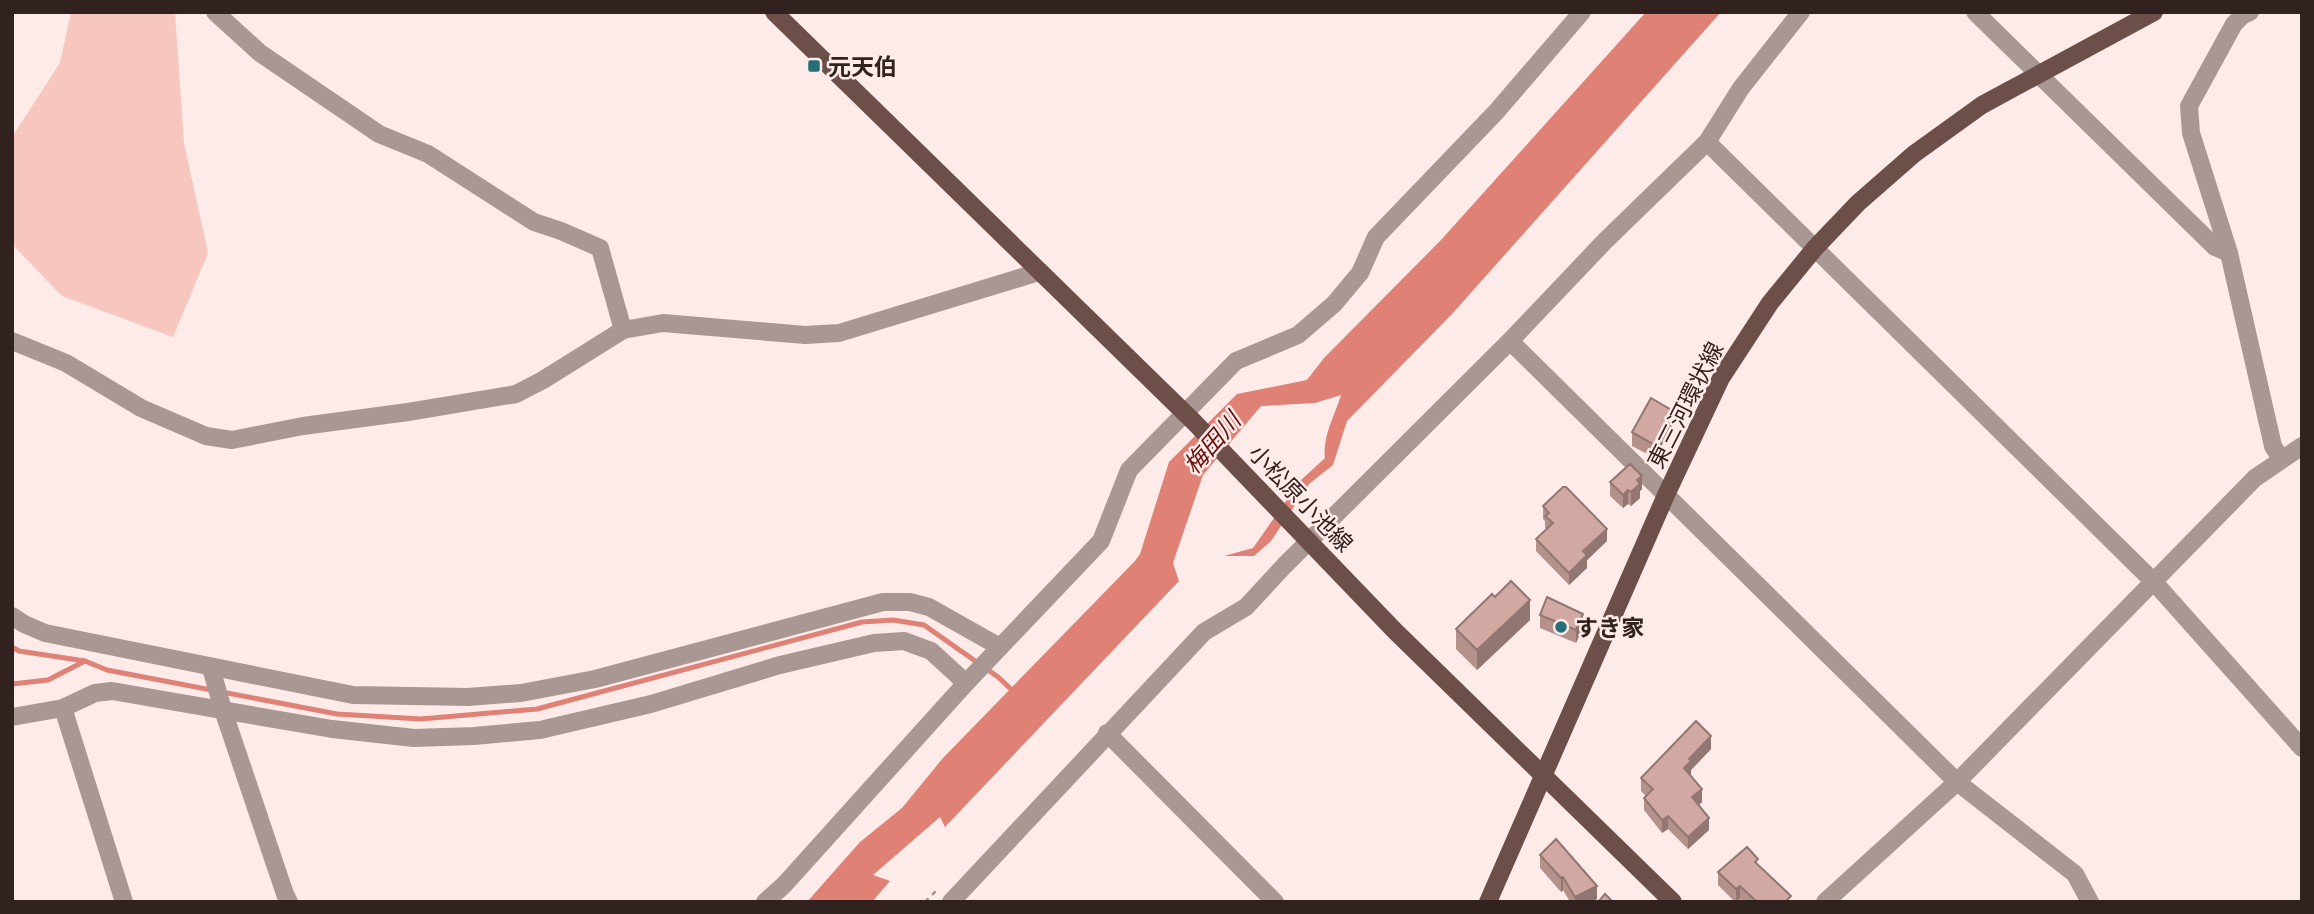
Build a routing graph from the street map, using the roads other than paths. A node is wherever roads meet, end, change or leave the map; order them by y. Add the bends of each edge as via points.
1 (215, 12) edge
2 (774, 12) edge
3 (1582, 12) edge
4 (1801, 12) edge
5 (1975, 12) edge
6 (2154, 12) edge
7 (2245, 13) edge
8 (2039, 74) junction
9 (1707, 142) junction
10 (1815, 248) junction
11 (2229, 253) junction
12 (1039, 272) junction
13 (623, 330) junction
14 (12, 341) edge
15 (1510, 341) junction
16 (1189, 418) junction
17 (2302, 446) edge
18 (2281, 459) junction
19 (1666, 495) junction
20 (1304, 536) junction
21 (2154, 582) junction
22 (12, 616) edge
23 (1000, 647) junction
24 (211, 668) junction
25 (975, 672) junction
26 (63, 708) junction
27 (223, 710) junction
28 (12, 717) edge
29 (1107, 733) junction
30 (2302, 748) edge
31 (1544, 776) junction
32 (1957, 782) junction
33 (124, 902) edge
34 (289, 902) edge
35 (765, 902) edge
36 (951, 902) edge
37 (1275, 902) edge
38 (1488, 902) edge
39 (1673, 902) edge
40 (1825, 902) edge
41 (2090, 902) edge

1 - 13 street via 260,53 379,134 428,154 534,222 600,248
2 - 12 main road, 小松原小池線
3 - 16 street via 1496,112 1376,237 1360,273 1334,304 1298,335 1236,361
4 - 9 street via 1741,88
5 - 8 street
6 - 8 main road, 東三河環状線
7 - 11 street via 2234,24 2189,106 2191,133
8 - 10 main road, 東三河環状線 via 1982,105 1914,154
8 - 11 street via 2215,247
9 - 10 street
9 - 15 street
10 - 19 main road, 東三河環状線 via 1770,303 1721,378
10 - 21 street
11 - 18 street via 2273,446
12 - 13 street via 839,332 805,335 663,323
12 - 16 main road, 小松原小池線
13 - 14 street via 516,394 232,440 206,436 141,408 66,363
15 - 19 street
15 - 20 street
16 - 20 main road, 小松原小池線
16 - 23 street via 1129,470 1101,541
17 - 18 street
18 - 21 street via 2255,478
19 - 31 main road, 東三河環状線
19 - 32 street
20 - 29 street via 1247,607 1204,632
20 - 31 main road, 小松原小池線
21 - 30 street
21 - 32 street
22 - 24 street via 45,633
23 - 24 street via 929,607 883,602 595,679 522,693 353,695
23 - 25 street
24 - 27 street
25 - 27 street via 904,641 874,643 651,705 540,730 474,736 414,738
25 - 35 street
26 - 27 street via 95,693 112,691
26 - 28 street
26 - 33 street
27 - 34 street
29 - 36 street
29 - 37 street
31 - 38 main road, 東三河環状線
31 - 39 main road, 小松原小池線
32 - 40 street
32 - 41 street via 2076,874

